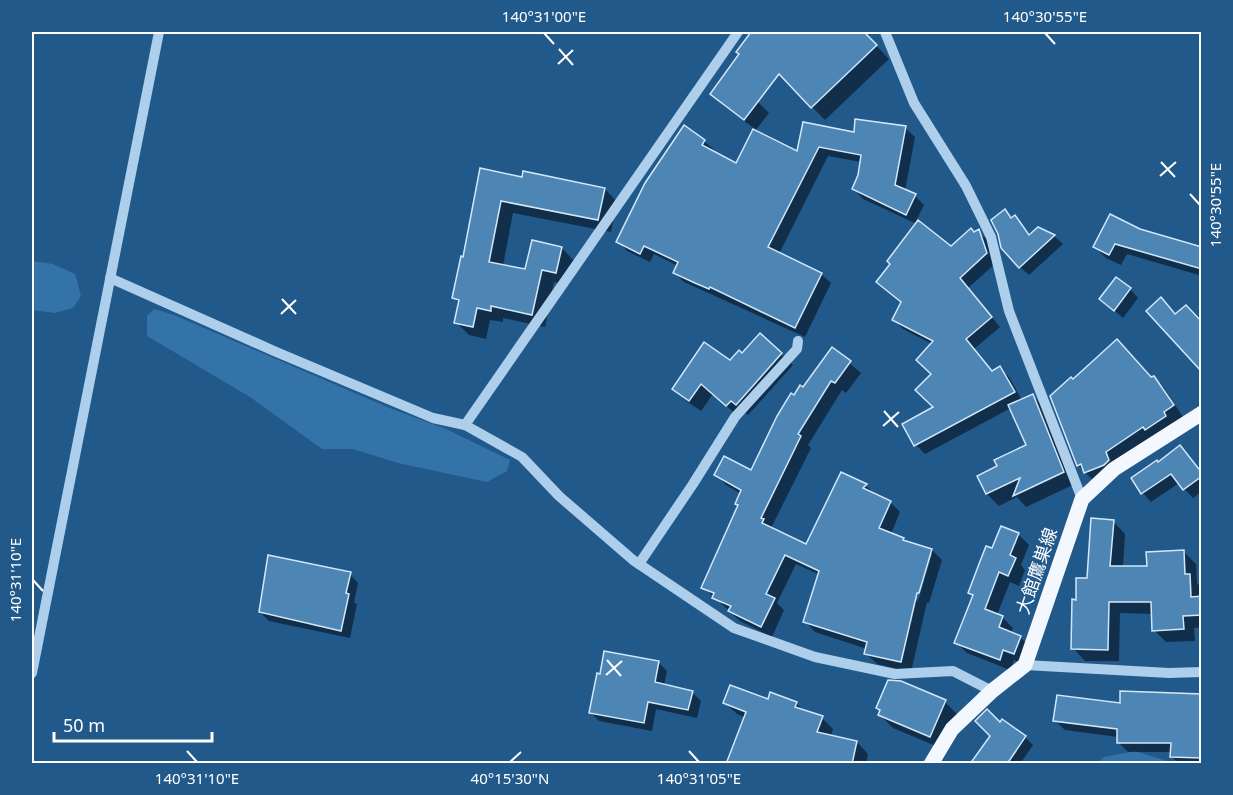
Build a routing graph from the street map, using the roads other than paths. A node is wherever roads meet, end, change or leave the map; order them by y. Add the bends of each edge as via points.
1 (159, 32) edge
2 (738, 32) edge
3 (885, 32) edge
4 (110, 278) junction
5 (798, 341) dead end
6 (1202, 412) edge
7 (465, 425) junction
8 (1082, 499) junction
9 (639, 564) junction
10 (1025, 665) junction
11 (1202, 672) edge
12 (32, 673) edge
13 (992, 691) junction
14 (931, 764) edge

1 - 4 street
2 - 7 street
3 - 8 street via 914,103 966,186 991,237 1009,311
4 - 7 street via 433,418
4 - 12 street
5 - 9 street via 796,349 735,417
6 - 8 main road, 大館鷹巣線 via 1114,469
7 - 9 street via 522,457 559,496
8 - 10 main road, 大館鷹巣線
9 - 13 street via 734,628 805,653 895,674 953,671
10 - 11 street
10 - 13 main road
13 - 14 main road via 952,729

